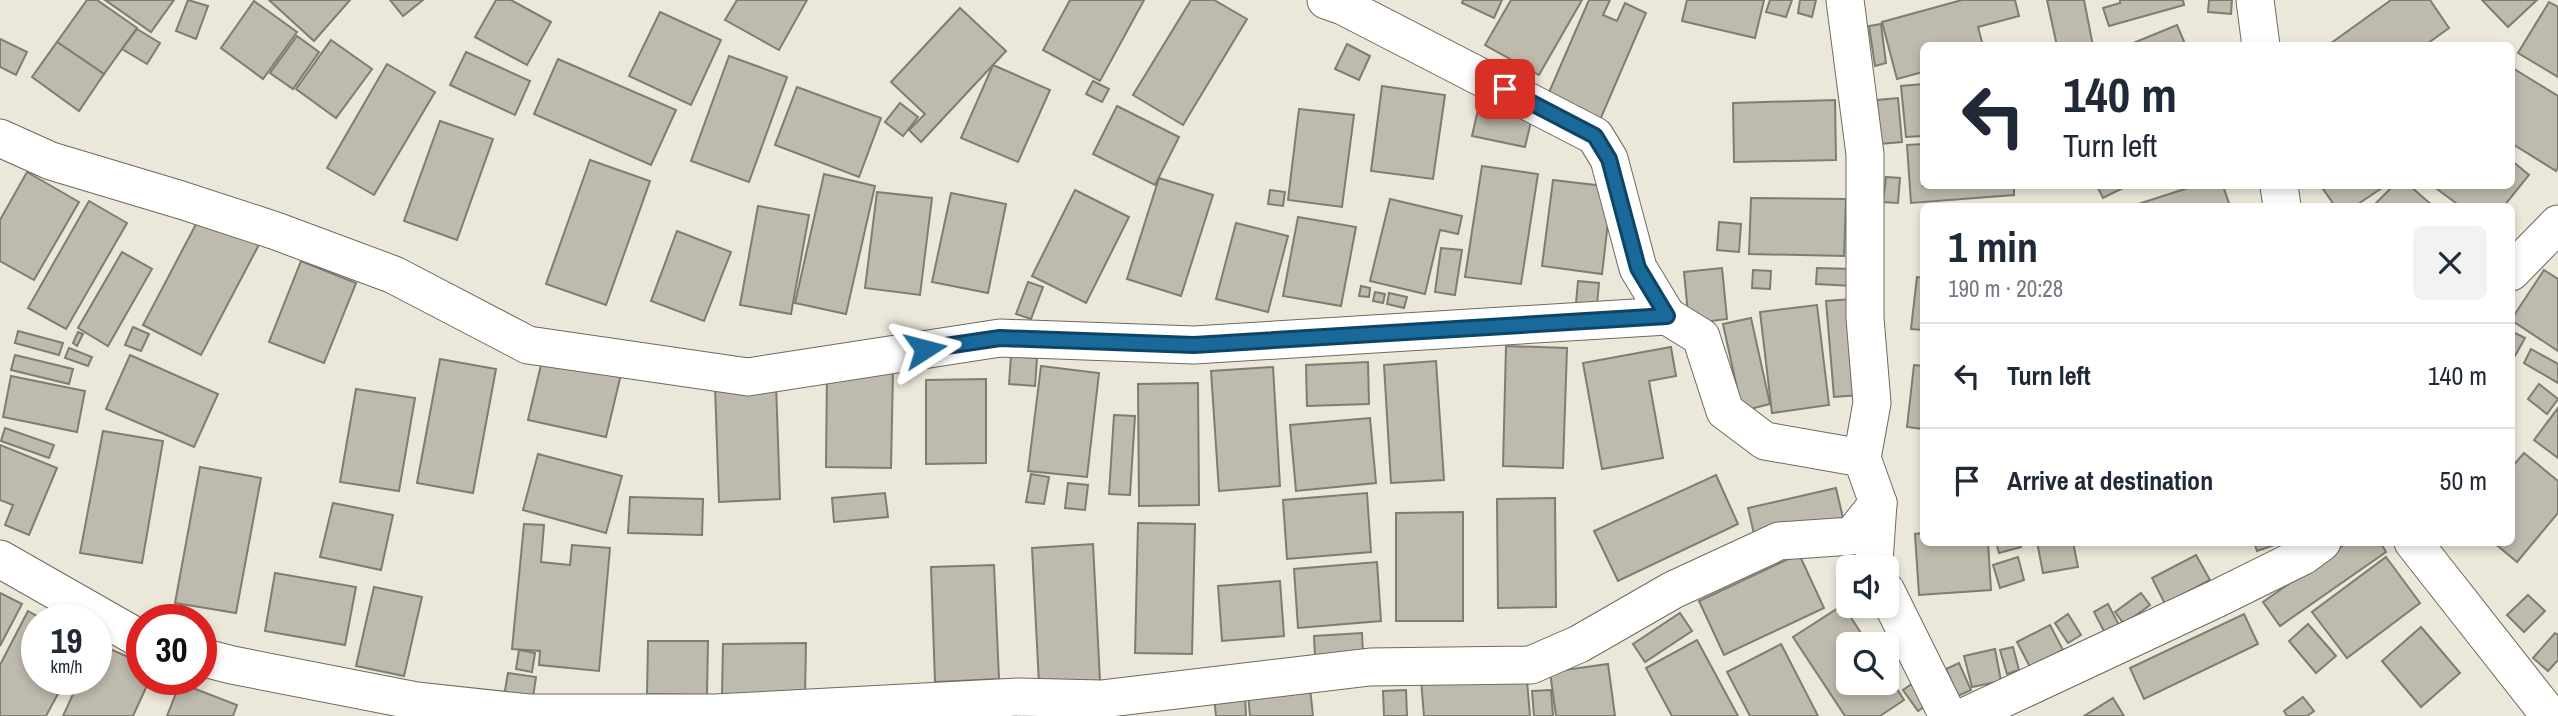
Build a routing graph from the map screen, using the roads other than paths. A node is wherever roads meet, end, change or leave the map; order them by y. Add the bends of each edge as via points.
1 (1326, 0) edge
2 (1845, 0) edge
3 (2255, 0) edge
4 (2260, 42) edge
5 (0, 138) edge
6 (2558, 224) edge
7 (2515, 268) edge
8 (1667, 316) junction
9 (1862, 458) junction
10 (2317, 546) edge
11 (2416, 546) edge
12 (1836, 555) edge
13 (1873, 555) edge
14 (0, 559) edge
15 (1899, 618) edge
16 (126, 631) edge
17 (217, 661) edge
18 (1018, 707) edge
19 (1948, 716) edge
20 (1966, 716) edge
21 (2550, 716) edge

1 - 8 street via 1595,136 1609,159 1638,268
2 - 9 street via 1865,154 1865,318 1872,403
3 - 4 street
5 - 8 street via 51,162 181,200 394,275 528,345 748,377 1000,338 1194,345
6 - 7 street
8 - 9 street via 1700,337 1725,411 1765,441
9 - 13 street via 1878,503
10 - 20 street via 2216,599
11 - 21 street
12 - 18 street via 1779,541 1673,590 1579,644 1531,665 1370,667
14 - 16 street
15 - 19 street
17 - 18 street via 416,701 529,713

